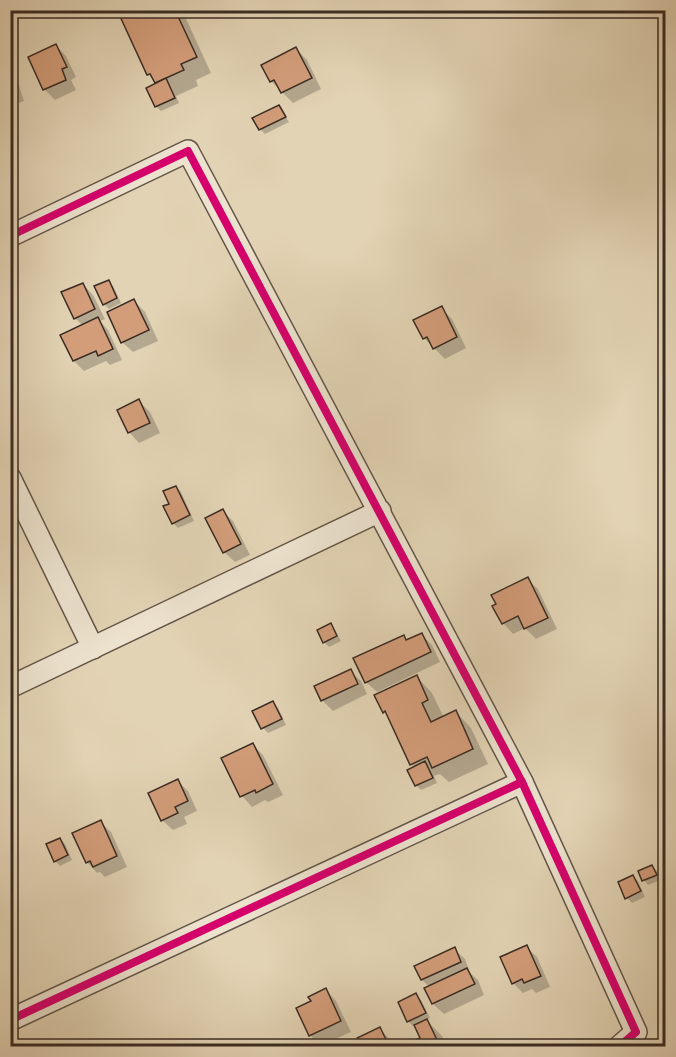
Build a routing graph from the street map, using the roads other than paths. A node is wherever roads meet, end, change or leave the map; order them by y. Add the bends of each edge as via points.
1 (10, 236) edge
2 (10, 478) edge
3 (380, 511) junction
4 (93, 648) junction
5 (10, 687) edge
6 (522, 782) junction
7 (10, 1020) edge
8 (620, 1047) edge

1 - 3 street via 188,151
2 - 4 street
3 - 4 street
3 - 6 street
4 - 5 street
6 - 7 street
6 - 8 street via 636,1032

